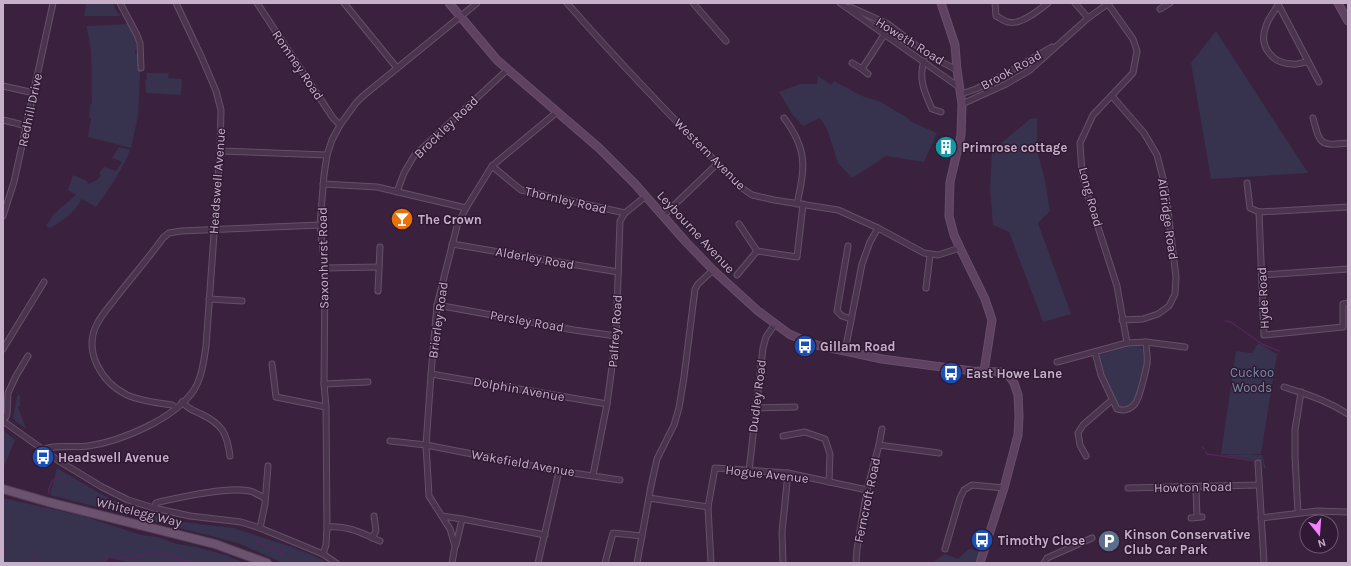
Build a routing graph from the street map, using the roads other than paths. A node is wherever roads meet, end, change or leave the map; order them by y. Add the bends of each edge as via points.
1 (53, 3) edge
2 (120, 3) edge
3 (177, 3) edge
4 (256, 3) edge
5 (344, 3) edge
6 (449, 3) edge
7 (477, 3) edge
8 (567, 3) edge
9 (693, 3) edge
10 (840, 3) edge
11 (941, 3) edge
12 (995, 3) edge
13 (1048, 3) edge
14 (1075, 3) edge
15 (1109, 3) edge
16 (1170, 3) edge
17 (1338, 3) edge
18 (1278, 4) edge
19 (1160, 9) dead end
20 (460, 17) junction
21 (1088, 18) junction
22 (1348, 21) edge
23 (884, 35) junction
24 (726, 41) dead end
25 (1060, 43) junction
26 (924, 62) junction
27 (1308, 62) junction
28 (852, 63) dead end
29 (141, 68) dead end
30 (397, 68) junction
31 (862, 69) junction
32 (507, 70) junction
33 (957, 70) junction
34 (868, 74) dead end
35 (1319, 82) dead end
36 (3, 86) edge
37 (960, 91) junction
38 (34, 94) junction
39 (1112, 96) junction
40 (962, 104) junction
41 (557, 112) junction
42 (941, 112) dead end
43 (784, 118) dead end
44 (1313, 118) dead end
45 (3, 120) edge
46 (340, 125) junction
47 (27, 126) junction
48 (1348, 143) edge
49 (220, 151) junction
50 (327, 155) junction
51 (718, 163) junction
52 (492, 166) junction
53 (1247, 183) dead end
54 (323, 184) junction
55 (397, 192) junction
56 (646, 196) junction
57 (798, 204) junction
58 (804, 204) junction
59 (1348, 207) edge
60 (466, 208) junction
61 (1259, 212) junction
62 (625, 213) junction
63 (664, 215) junction
64 (3, 216) edge
65 (739, 224) dead end
66 (320, 225) junction
67 (878, 228) junction
68 (214, 230) junction
69 (452, 244) junction
70 (848, 246) dead end
71 (380, 247) dead end
72 (960, 248) junction
73 (757, 251) junction
74 (930, 255) junction
75 (379, 267) junction
76 (325, 268) junction
77 (1348, 269) edge
78 (713, 270) junction
79 (618, 272) junction
80 (737, 274) dead end
81 (1262, 275) junction
82 (44, 282) dead end
83 (926, 288) dead end
84 (378, 291) dead end
85 (209, 299) junction
86 (242, 301) dead end
87 (1348, 303) edge
88 (437, 305) junction
89 (851, 319) junction
90 (1122, 320) junction
91 (775, 324) junction
92 (616, 336) junction
93 (1127, 342) junction
94 (1146, 342) junction
95 (1185, 347) dead end
96 (3, 349) edge
97 (845, 351) junction
98 (1095, 352) junction
99 (28, 356) dead end
100 (1058, 362) dead end
101 (272, 364) dead end
102 (984, 372) junction
103 (431, 374) junction
104 (368, 382) dead end
105 (324, 384) junction
106 (1284, 387) dead end
107 (1301, 392) junction
108 (1112, 400) junction
109 (182, 402) junction
110 (607, 404) junction
111 (326, 407) junction
112 (795, 407) dead end
113 (176, 408) junction
114 (755, 408) junction
115 (1348, 414) edge
116 (3, 420) edge
117 (882, 429) dead end
118 (783, 436) dead end
119 (873, 437) dead end
120 (880, 437) junction
121 (390, 441) dead end
122 (426, 445) junction
123 (879, 445) junction
124 (933, 445) dead end
125 (43, 450) junction
126 (932, 452) junction
127 (939, 453) dead end
128 (230, 456) dead end
129 (1086, 456) dead end
130 (1258, 463) dead end
131 (268, 466) dead end
132 (559, 470) junction
133 (749, 471) junction
134 (788, 473) junction
135 (593, 475) junction
136 (620, 480) dead end
137 (829, 482) junction
138 (1259, 485) junction
139 (1196, 487) junction
140 (1004, 488) junction
141 (1128, 488) dead end
142 (3, 489) edge
143 (867, 490) junction
144 (264, 498) junction
145 (649, 498) junction
146 (708, 507) junction
147 (154, 508) junction
148 (1348, 512) edge
149 (1298, 513) junction
150 (374, 516) dead end
151 (442, 516) junction
152 (1191, 518) dead end
153 (1261, 518) junction
154 (462, 519) junction
155 (327, 527) junction
156 (260, 528) junction
157 (545, 535) junction
158 (642, 536) junction
159 (372, 538) junction
160 (1092, 538) dead end
161 (380, 541) dead end
162 (455, 546) junction
163 (944, 549) dead end
164 (323, 554) junction
165 (267, 563) edge
166 (336, 563) edge
167 (452, 563) edge
168 (538, 563) edge
169 (605, 563) edge
170 (637, 563) edge
171 (711, 563) edge
172 (783, 563) edge
173 (856, 563) edge
174 (980, 563) edge
175 (1044, 563) edge
176 (1264, 563) edge

1 - 38 street, Redhill Drive
2 - 29 street via 140,43
3 - 49 street, Headswell Avenue via 220,103
4 - 46 street, Romney Road
5 - 30 street
6 - 20 street, Leybourne Avenue
7 - 20 street, Saxonhurst Road
8 - 51 street, Western Avenue via 613,55
9 - 24 street
10 - 23 street, Howeth Road
10 - 33 street, Howeth Road via 888,24 930,56
11 - 33 street via 955,45
12 - 13 street via 996,16 1009,23 1033,15
14 - 21 street
15 - 21 street, Brook Road
15 - 39 street, Long Road via 1133,39 1136,50 1133,73
16 - 19 street
17 - 22 street
18 - 27 street
18 - 27 street via 1265,27 1263,39 1267,53 1278,61 1293,64
20 - 30 street, Saxonhurst Road
20 - 32 street, Leybourne Avenue
21 - 25 street, Brook Road
23 - 26 street, Howeth Road
23 - 31 street
25 - 37 street, Brook Road via 976,89
25 - 40 street, Brook Road via 1030,70
26 - 37 street, Howeth Road
26 - 42 street, Howeth Road via 921,70 924,89 932,109
27 - 35 street
28 - 31 street
30 - 46 street, Saxonhurst Road via 356,103
31 - 34 street
32 - 41 street, Leybourne Avenue
32 - 55 street, Brockley Road via 414,156
33 - 37 street
36 - 38 street
37 - 40 street
38 - 47 street, Redhill Drive
39 - 90 street, Long Road via 1093,115 1080,143 1082,173 1117,286
39 - 90 street, Aldridge Road via 1144,133 1157,155 1165,186 1176,277 1175,294 1169,306 1158,314 1143,319
40 - 72 street via 961,135 951,174 949,194 951,225
41 - 52 street, Brierley Road
41 - 56 street, Leybourne Avenue via 604,153
43 - 57 street via 799,143 803,157
44 - 48 street via 1322,142 1329,145
45 - 47 street
46 - 50 street, Saxonhurst Road
47 - 64 street, Redhill Drive
49 - 50 street
49 - 68 street, Headswell Avenue
50 - 54 street, Saxonhurst Road
51 - 57 street, Western Avenue via 752,195
51 - 63 street
52 - 60 street, Brierley Road
52 - 62 street, Thornley Road via 521,190
53 - 61 street via 1250,208
54 - 55 street via 377,187
54 - 66 street, Saxonhurst Road
55 - 60 street
56 - 62 street
56 - 63 street, Leybourne Avenue
57 - 58 street, Western Avenue
58 - 67 street, Western Avenue via 838,210
58 - 73 street via 796,257
59 - 61 street
60 - 69 street, Brierley Road
61 - 81 street, Hyde Road
62 - 79 street, Palfrey Road via 620,221
63 - 78 street, Leybourne Avenue
65 - 73 street
66 - 68 street
66 - 76 street, Saxonhurst Road
67 - 74 street, Western Avenue
67 - 89 street via 865,252
68 - 85 street, Headswell Avenue
68 - 113 street via 165,235 104,313 94,333 94,358 98,369 109,382 129,396
69 - 79 street, Alderley Road
69 - 88 street, Brierley Road
70 - 89 street via 837,310 842,316
71 - 75 street
72 - 74 street
72 - 102 street via 992,320
73 - 80 street
74 - 83 street
75 - 76 street
75 - 84 street
76 - 105 street, Saxonhurst Road
77 - 81 street
78 - 91 street, Leybourne Avenue
78 - 145 street via 695,289 679,408 658,460
79 - 92 street, Palfrey Road
81 - 87 street, Hyde Road via 1264,335 1343,327 1343,304
82 - 96 street
85 - 86 street
85 - 109 street, Headswell Avenue via 205,357 194,389
88 - 92 street, Persley Road
88 - 103 street, Brierley Road
89 - 97 street
90 - 93 street, Long Road
91 - 97 street, Leybourne Avenue via 804,341
91 - 114 street, Dudley Road via 764,343
92 - 110 street, Palfrey Road
93 - 94 street
93 - 98 street
94 - 95 street
94 - 108 street via 1147,364 1139,398 1134,405 1122,410 1117,409
97 - 102 street, Leybourne Avenue via 882,359
98 - 100 street
98 - 108 street via 1101,375
99 - 116 street via 8,393 7,414
101 - 111 street via 276,397
102 - 140 street via 1007,374 1014,383 1018,396 1018,436
103 - 110 street, Dolphin Avenue
103 - 122 street, Brierley Road
104 - 105 street
105 - 111 street, Saxonhurst Road
106 - 107 street
107 - 115 street via 1331,403
107 - 149 street via 1295,430
108 - 129 street via 1083,425 1078,433 1080,445
109 - 113 street, Headswell Avenue
109 - 128 street via 189,410 214,420 226,435
110 - 135 street, Palfrey Road
111 - 155 street, Saxonhurst Road
112 - 114 street
113 - 125 street, Headswell Avenue via 156,422 111,440 88,446
114 - 133 street, Dudley Road
116 - 125 street
117 - 120 street, Ferncroft Road
118 - 137 street via 805,432 825,439 830,454
119 - 120 street
120 - 123 street, Ferncroft Road
121 - 122 street, Wakefield Avenue
122 - 132 street, Wakefield Avenue
122 - 151 street, Brierley Road via 429,496
123 - 126 street
123 - 143 street, Ferncroft Road
124 - 126 street
125 - 147 street via 102,488
126 - 127 street
130 - 138 street
131 - 144 street
132 - 135 street, Wakefield Avenue
132 - 157 street
133 - 134 street, Hogue Avenue
133 - 146 street, Hogue Avenue via 715,468
134 - 137 street, Hogue Avenue
134 - 172 street via 782,532
135 - 136 street, Wakefield Avenue
137 - 143 street, Hogue Avenue
138 - 139 street, Howton Road
138 - 153 street
139 - 141 street, Howton Road
139 - 152 street via 1199,517
140 - 163 street via 978,484 964,490
140 - 174 street
142 - 165 main road, Whitelegg Way via 215,544
143 - 173 street, Ferncroft Road
144 - 147 street via 253,492 227,491 160,502 156,503
144 - 156 street
145 - 146 street
145 - 158 street
146 - 171 street
147 - 156 street via 190,516 241,522
148 - 149 street
149 - 153 street
150 - 159 street via 376,531
151 - 154 street
151 - 162 street, Brierley Road via 450,529
153 - 176 street
154 - 157 street
154 - 162 street
155 - 159 street via 348,527
155 - 164 street, Saxonhurst Road
156 - 164 street
157 - 168 street
158 - 169 street via 613,532
158 - 170 street
159 - 161 street
160 - 175 street via 1047,558
162 - 167 street, Brierley Road
164 - 166 street

